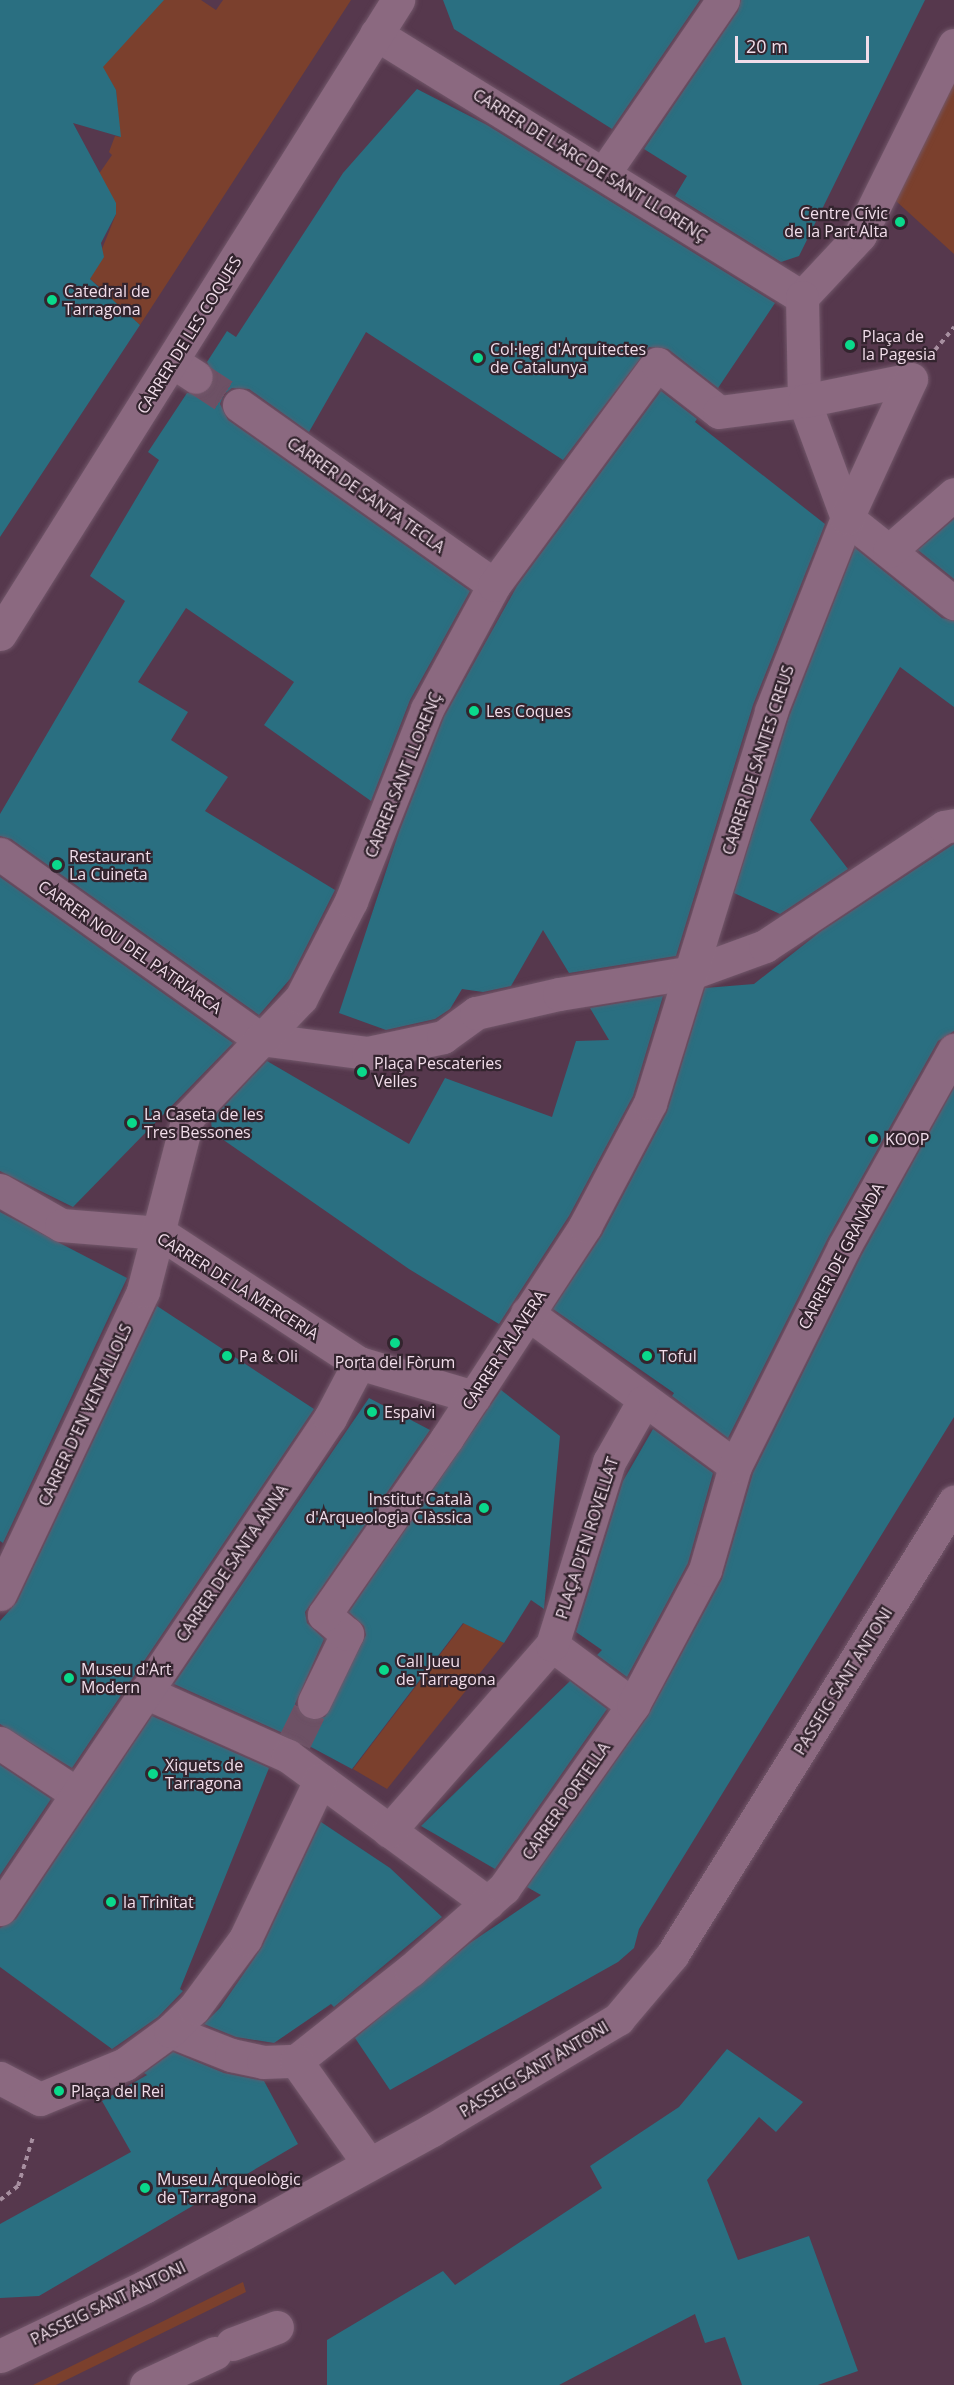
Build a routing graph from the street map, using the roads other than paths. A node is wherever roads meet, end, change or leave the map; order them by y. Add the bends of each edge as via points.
1 (398, 0) edge
2 (723, 0) edge
3 (376, 34) junction
4 (954, 45) edge
5 (604, 172) junction
6 (802, 297) junction
7 (804, 401) junction
8 (239, 405) tunnel mouth
9 (954, 494) edge
10 (847, 518) junction
11 (889, 551) junction
12 (494, 585) junction
13 (954, 603) edge
14 (0, 634) edge
15 (954, 825) edge
16 (0, 854) edge
17 (694, 972) junction
18 (260, 1039) junction
19 (954, 1050) edge
20 (0, 1190) edge
21 (160, 1233) junction
22 (527, 1313) junction
23 (359, 1363) junction
24 (474, 1396) junction
25 (643, 1402) junction
26 (735, 1466) junction
27 (954, 1502) edge
28 (4, 1574) edge
29 (552, 1645) junction
30 (145, 1692) junction
31 (314, 1702) tunnel mouth
32 (633, 1705) junction
33 (0, 1743) edge
34 (320, 1780) junction
35 (77, 1794) junction
36 (389, 1831) junction
37 (488, 1903) junction
38 (0, 1909) edge
39 (170, 2031) junction
40 (296, 2061) junction
41 (0, 2078) edge
42 (369, 2164) junction
43 (277, 2327) dead end
44 (0, 2356) edge
45 (146, 2385) edge

1 - 3 street, CARRER DE LES COQUES
2 - 5 street
3 - 5 street, CARRER DE L'ARC DE SANT LLORENÇ
3 - 14 street, CARRER DE LES COQUES via 184,370
4 - 6 street via 860,235
5 - 6 street, CARRER DE L'ARC DE SANT LLORENÇ
6 - 7 street
7 - 10 street
7 - 10 street via 911,379
7 - 12 street, CARRER SANT LLORENÇ via 719,412 657,364
8 - 12 street, CARRER DE SANTA TECLA
9 - 11 street
10 - 11 street
10 - 17 street, CARRER DE SANTES CREUS via 771,711
11 - 13 street
12 - 18 street, CARRER SANT LLORENÇ via 427,709 351,901 301,998
15 - 17 street via 944,827 765,946
16 - 18 street, CARRER NOU DEL PATRIARCA
17 - 18 street via 558,994 476,1013 443,1037 408,1047 368,1053
17 - 22 street, CARRER TALAVERA via 650,1103 585,1226
18 - 21 street, CARRER SANT LLORENÇ via 188,1118
19 - 26 street, CARRER DE GRANADA via 844,1247
20 - 21 street, CARRER DE LA MERCERIA via 61,1225
21 - 23 street, CARRER DE LA MERCERIA
21 - 28 street, CARRER D'EN VENTALLOLS via 143,1291
22 - 24 street, CARRER TALAVERA
22 - 25 street
23 - 24 street, CARRER DE LA MERCERIA
23 - 30 street, CARRER DE SANTA ANNA via 330,1418
24 - 31 street, CARRER TALAVERA via 324,1615 347,1634
25 - 26 street
25 - 29 street, PLAÇA D'EN ROVELLAT via 609,1462
26 - 32 street, CARRER PORTELLA via 705,1570
27 - 42 street, PASSEIG SANT ANTONI via 672,1955 618,2019
29 - 32 street
29 - 36 street, PLAÇA D'EN ROVELLAT
30 - 34 street via 291,1749
30 - 35 street, CARRER DE SANTA ANNA
32 - 37 street, CARRER PORTELLA via 504,1888
33 - 35 street
34 - 36 street
34 - 39 street via 245,1939 194,2008
35 - 38 street, CARRER DE SANTA ANNA
36 - 37 street
37 - 40 street, CARRER PORTELLA
39 - 40 street via 231,2055 263,2062
39 - 41 street via 125,2064 40,2099
40 - 42 street
42 - 44 street, PASSEIG SANT ANTONI via 144,2287
43 - 45 street

